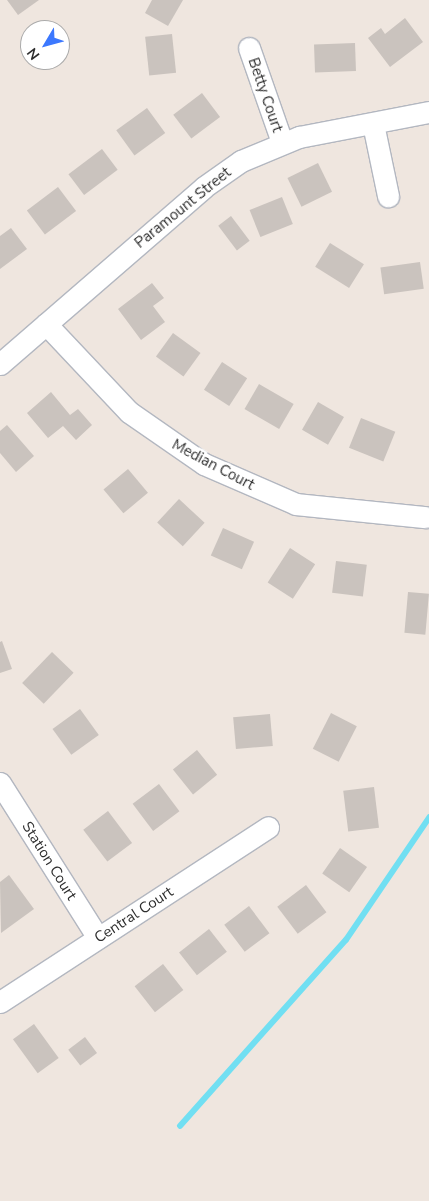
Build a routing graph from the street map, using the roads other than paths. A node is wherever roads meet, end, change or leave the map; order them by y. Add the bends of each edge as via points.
1 (249, 48) dead end
2 (429, 112) edge
3 (373, 124) junction
4 (282, 142) junction
5 (388, 196) dead end
6 (46, 324) junction
7 (0, 364) edge
8 (425, 517) dead end
9 (0, 783) edge
10 (268, 827) dead end
11 (98, 938) junction
12 (0, 1002) edge

1 - 4 street, Betty Court
2 - 3 street, Paramount Street
3 - 4 street, Paramount Street via 322,131
3 - 5 street
4 - 6 street, Paramount Street via 221,174
6 - 7 street, Paramount Street
6 - 8 street, Median Court via 129,412 204,464 296,504
9 - 11 street, Station Court
10 - 11 street, Central Court
11 - 12 street, Central Court

